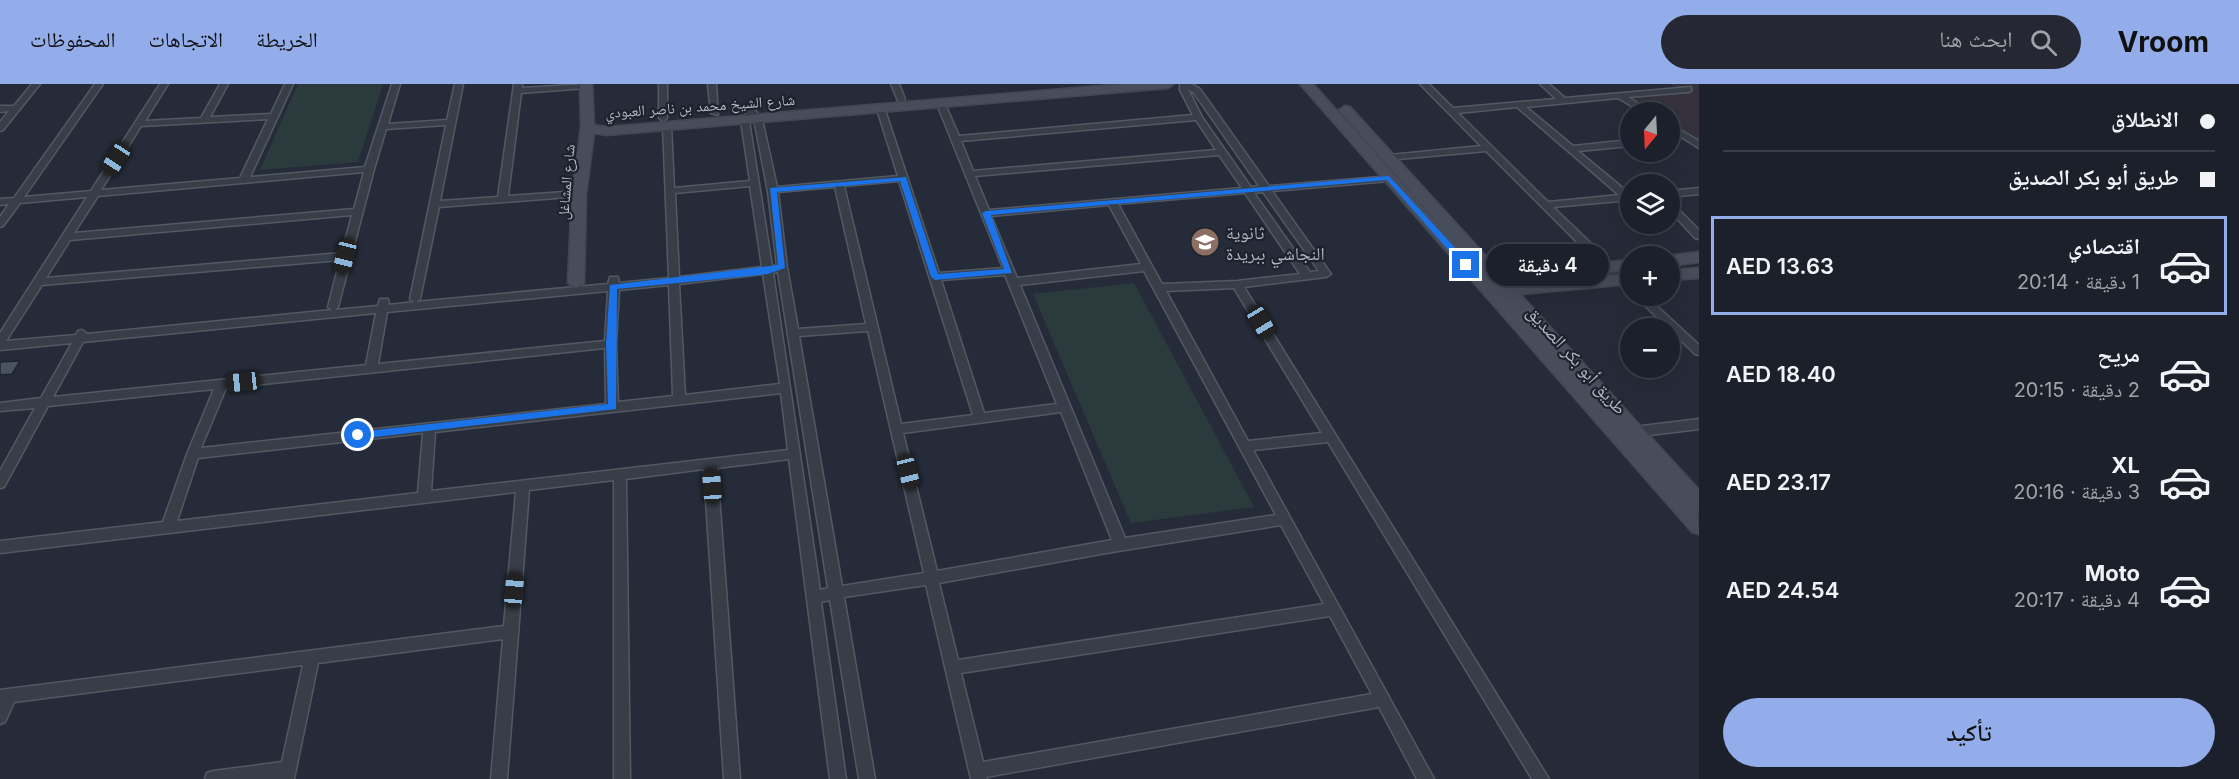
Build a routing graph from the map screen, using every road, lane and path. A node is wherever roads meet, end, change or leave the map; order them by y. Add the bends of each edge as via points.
1 (36, 84) edge
2 (99, 84) edge
3 (164, 84) edge
4 (224, 84) edge
5 (289, 84) edge
6 (396, 84) edge
7 (459, 84) edge
8 (663, 84) edge
9 (712, 84) edge
10 (895, 84) edge
11 (1085, 84) edge
12 (1168, 84) edge
13 (1185, 84) edge
14 (1306, 84) edge
15 (1319, 84) edge
16 (1424, 84) edge
17 (1544, 84) edge
18 (586, 85) edge
19 (1684, 86) edge
20 (518, 88) edge
21 (1619, 95) junction
22 (1699, 95) edge
23 (901, 99) junction
24 (1563, 100) junction
25 (1631, 102) edge
26 (941, 104) junction
27 (1520, 105) junction
28 (16, 108) junction
29 (0, 109) edge
30 (881, 109) junction
31 (1451, 111) junction
32 (715, 113) junction
33 (274, 116) junction
34 (751, 117) junction
35 (1198, 117) junction
36 (204, 120) junction
37 (451, 122) junction
38 (665, 122) junction
39 (139, 124) junction
40 (0, 128) edge
41 (382, 128) junction
42 (588, 128) junction
43 (1680, 133) edge
44 (1686, 137) junction
45 (1680, 138) edge
46 (956, 139) junction
47 (1620, 144) edge
48 (1699, 145) edge
49 (1489, 148) junction
50 (1571, 149) junction
51 (1221, 152) junction
52 (1390, 158) junction
53 (369, 169) junction
54 (970, 174) junction
55 (903, 178) junction
56 (1389, 178) junction
57 (244, 180) junction
58 (756, 183) junction
59 (838, 186) junction
60 (1267, 189) junction
61 (773, 190) junction
62 (1620, 190) edge
63 (671, 191) junction
64 (1247, 191) junction
65 (1699, 191) edge
66 (1680, 193) edge
67 (93, 194) junction
68 (579, 194) junction
69 (503, 198) junction
70 (1620, 199) edge
71 (16, 201) junction
72 (0, 202) edge
73 (434, 204) junction
74 (1113, 204) junction
75 (1546, 206) junction
76 (357, 212) junction
77 (986, 213) junction
78 (1680, 216) edge
79 (0, 224) edge
80 (1699, 236) edge
81 (66, 237) junction
82 (345, 256) junction
83 (1699, 257) edge
84 (1680, 260) edge
85 (1620, 266) edge
86 (782, 267) junction
87 (1147, 267) junction
88 (1608, 267) junction
89 (767, 268) junction
90 (1699, 273) edge
91 (1680, 274) edge
92 (1306, 275) junction
93 (1012, 276) junction
94 (1620, 276) edge
95 (675, 277) junction
96 (935, 277) junction
97 (37, 282) junction
98 (576, 283) junction
99 (614, 283) junction
100 (1620, 283) edge
101 (1238, 284) junction
102 (1159, 288) junction
103 (1504, 288) junction
104 (415, 299) junction
105 (383, 306) junction
106 (1651, 306) edge
107 (333, 307) junction
108 (873, 327) junction
109 (794, 333) junction
110 (82, 335) junction
111 (1, 342) edge
112 (610, 344) junction
113 (1698, 349) edge
114 (371, 369) junction
115 (222, 384) junction
116 (786, 388) junction
117 (679, 399) junction
118 (44, 403) junction
119 (0, 407) edge
120 (612, 407) junction
121 (1065, 407) junction
122 (980, 418) junction
123 (1699, 424) edge
124 (429, 427) junction
125 (898, 429) junction
126 (1634, 432) junction
127 (1330, 437) junction
128 (1245, 446) junction
129 (193, 453) junction
130 (793, 454) junction
131 (710, 463) junction
132 (620, 474) junction
133 (0, 483) edge
134 (523, 486) junction
135 (424, 497) junction
136 (1699, 503) edge
137 (1285, 519) junction
138 (1699, 526) edge
139 (168, 528) junction
140 (1120, 543) junction
141 (0, 547) edge
142 (933, 578) junction
143 (835, 592) junction
144 (813, 598) junction
145 (1334, 609) junction
146 (511, 632) junction
147 (312, 657) junction
148 (954, 667) junction
149 (4, 697) edge
150 (1383, 699) junction
151 (0, 717) edge
152 (287, 774) edge
153 (978, 775) edge
154 (213, 779) edge
155 (499, 779) edge
156 (622, 779) edge
157 (732, 779) edge
158 (838, 779) edge
159 (867, 779) edge
160 (1426, 779) edge
161 (1541, 779) edge

1 - 28 street
2 - 71 street
3 - 39 street
4 - 36 street
5 - 33 street
6 - 41 street
7 - 37 street
8 - 38 street
9 - 32 street
10 - 23 street
11 - 23 street, شارع الشيخ محمد بن ناصر العبودي
12 - 26 street, شارع الشيخ محمد بن ناصر العبودي
13 - 35 street via 1184,90
13 - 60 street via 1197,92
14 - 56 street, طريق أبو بكر الصديق
15 - 52 street, طريق أبو بكر الصديق
16 - 31 street
17 - 24 street
18 - 20 street
18 - 42 street, شارع المشاغل
19 - 21 street
19 - 22 street
20 - 69 street
21 - 24 street
21 - 25 street
23 - 34 street, شارع الشيخ محمد بن ناصر العبودي
24 - 27 street
26 - 30 street, شارع الشيخ محمد بن ناصر العبودي
26 - 46 street
27 - 31 street
27 - 50 street
28 - 29 street
28 - 40 street
30 - 34 street, شارع الشيخ محمد بن ناصر العبودي
30 - 55 street
31 - 49 street
32 - 34 street, شارع الشيخ محمد بن ناصر العبودي
32 - 38 street, شارع الشيخ محمد بن ناصر العبودي
33 - 36 street
33 - 57 street
34 - 38 street, شارع الشيخ محمد بن ناصر العبودي
34 - 58 street
34 - 61 street
35 - 46 street
35 - 51 street
36 - 39 street
37 - 41 street
37 - 73 street
38 - 42 street, شارع الشيخ محمد بن ناصر العبودي via 607,131
38 - 63 street
39 - 67 street
41 - 53 street
42 - 68 street, شارع المشاغل
43 - 44 street
44 - 45 street
44 - 48 street
46 - 54 street
47 - 50 street
49 - 52 street
49 - 75 street
50 - 62 street
51 - 54 street
51 - 64 street
52 - 103 street, طريق أبو بكر الصديق
53 - 57 street
53 - 76 street
54 - 77 street
55 - 59 street
55 - 96 street
56 - 60 street
56 - 138 street, طريق أبو بكر الصديق
57 - 67 street
58 - 63 street
58 - 89 street
59 - 61 street
59 - 108 street
60 - 64 street
60 - 92 street via 1326,274
61 - 86 street
63 - 95 street
64 - 74 street
64 - 92 street
65 - 66 street
67 - 71 street
67 - 81 street
68 - 69 street
68 - 98 street, شارع المشاغل
69 - 73 street
70 - 75 street
71 - 72 street
71 - 79 street
73 - 104 street
74 - 77 street
74 - 87 street
75 - 88 street
76 - 81 street
76 - 82 street
77 - 93 street
78 - 80 street
81 - 97 street
82 - 97 street
82 - 107 street
83 - 84 street
85 - 88 street
86 - 89 street
86 - 109 street
87 - 93 street
87 - 102 street
88 - 94 street
88 - 103 street via 1515,278
89 - 95 street
89 - 116 street
90 - 91 street
92 - 101 street
93 - 96 street
93 - 121 street
95 - 99 street
95 - 117 street
96 - 122 street
97 - 111 street
98 - 99 street
98 - 104 street
99 - 105 street
99 - 112 street
100 - 103 street via 1527,290
101 - 102 street
101 - 127 street
102 - 128 street
103 - 126 street, طريق أبو بكر الصديق
104 - 105 street
105 - 107 street
105 - 110 street
105 - 114 street
106 - 113 street
107 - 110 street
108 - 109 street
108 - 125 street
109 - 143 street
110 - 111 street
110 - 118 street
112 - 114 street
112 - 120 street
114 - 115 street
115 - 118 street
115 - 129 street
116 - 117 street
116 - 130 street
117 - 120 street
118 - 119 street
118 - 133 street
120 - 124 street
121 - 122 street
121 - 140 street
122 - 125 street
123 - 126 street
124 - 129 street
124 - 135 street
125 - 142 street
126 - 136 street, طريق أبو بكر الصديق
127 - 128 street
127 - 161 street
128 - 137 street
129 - 139 street
130 - 131 street
130 - 144 street
131 - 132 street
131 - 157 street
132 - 134 street
132 - 156 street
134 - 135 street
134 - 146 street
135 - 139 street
137 - 140 street
137 - 145 street
139 - 141 street
140 - 142 street
142 - 143 street
142 - 148 street
143 - 144 street
143 - 159 street
144 - 158 street
145 - 148 street
145 - 150 street
146 - 147 street
146 - 155 street
147 - 149 street
147 - 152 street
148 - 153 street
149 - 151 street
150 - 153 street
150 - 160 street
152 - 154 street

